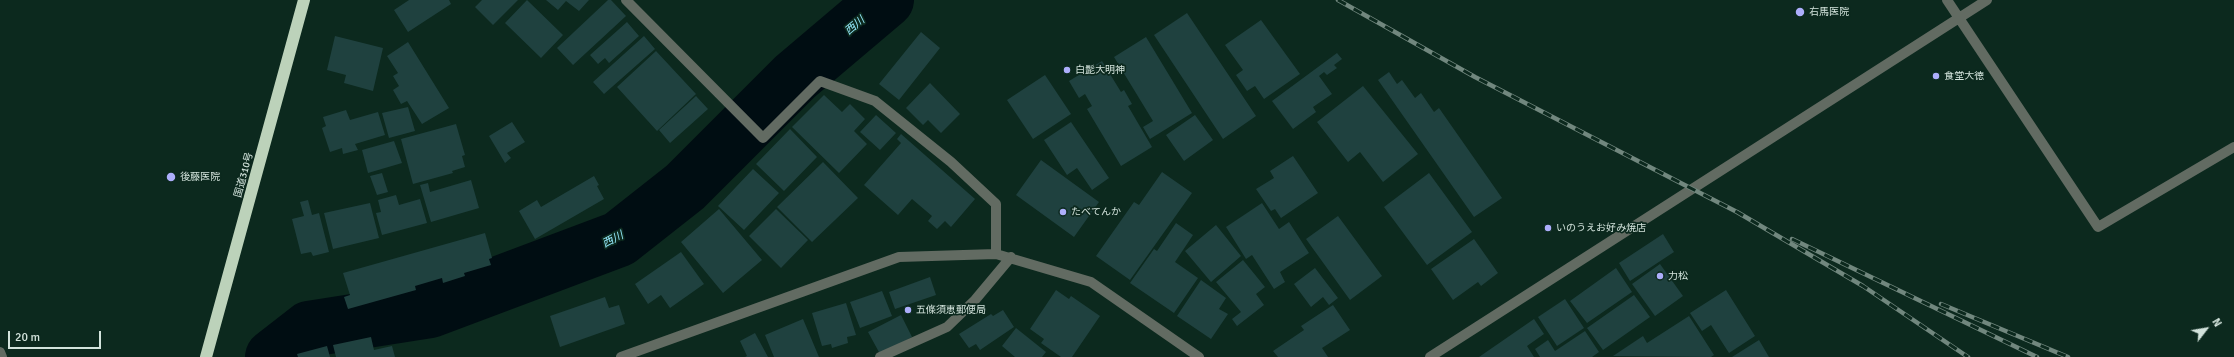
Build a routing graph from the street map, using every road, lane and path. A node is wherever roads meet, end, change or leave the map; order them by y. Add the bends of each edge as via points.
1 (304, 0) edge
2 (626, 0) edge
3 (1947, 0) edge
4 (1987, 0) edge
5 (1959, 19) junction
6 (2234, 147) edge
7 (996, 254) junction
8 (1011, 257) junction
9 (0, 352) edge
10 (2, 357) edge
11 (206, 357) edge
12 (621, 357) edge
13 (880, 357) edge
14 (1199, 357) edge
15 (1430, 357) edge

1 - 11 highway, 国道310号
2 - 7 street via 763,138 820,81 875,101 951,162 996,204
3 - 5 street
4 - 5 street
5 - 6 street via 2098,227
5 - 15 street via 1698,183
7 - 8 street
7 - 12 street via 899,257
8 - 13 street via 975,300 947,327
8 - 14 street via 1092,282
9 - 10 street

